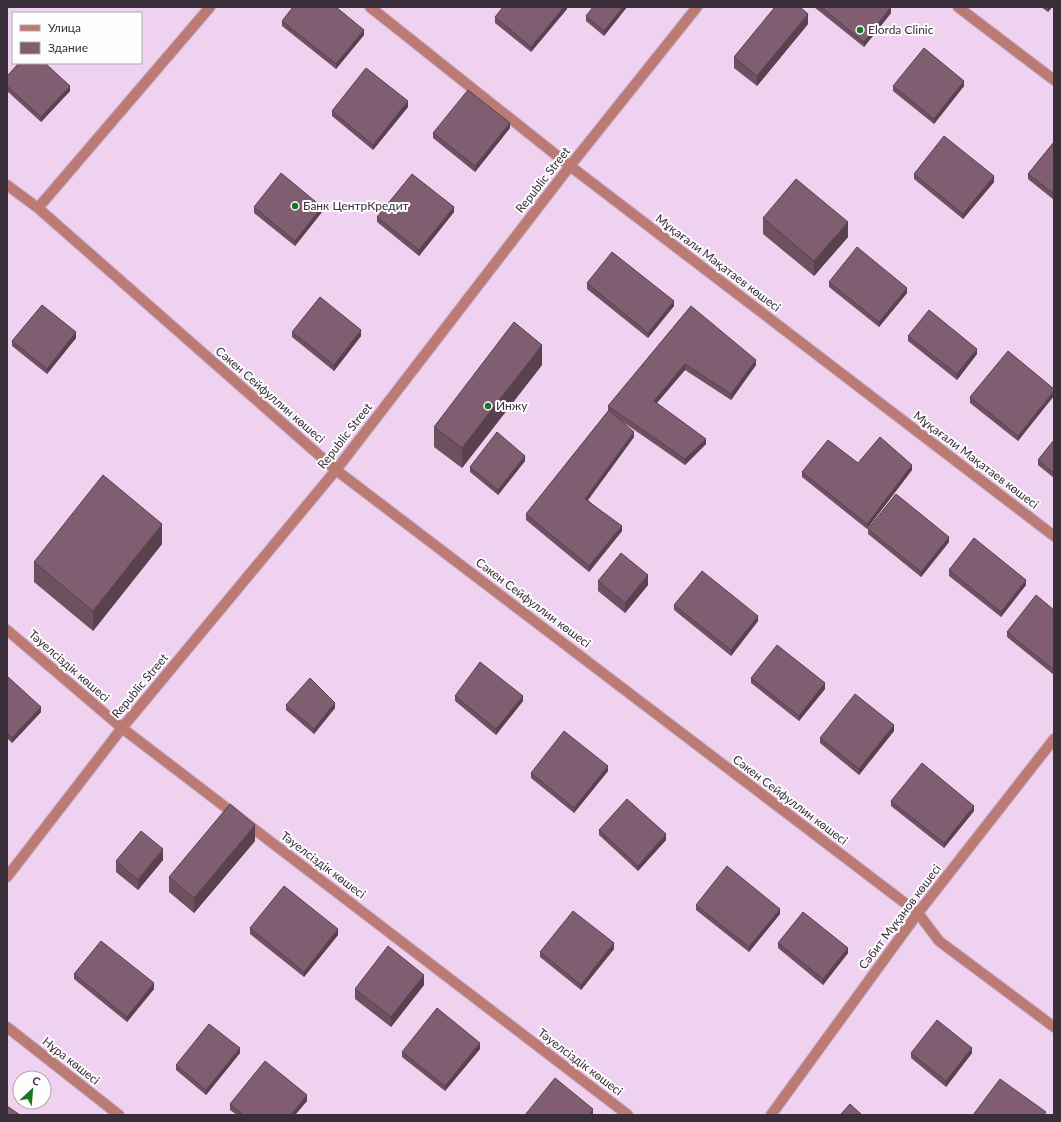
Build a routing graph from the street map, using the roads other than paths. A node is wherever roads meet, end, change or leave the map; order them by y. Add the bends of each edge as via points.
1 (210, 7) edge
2 (370, 7) edge
3 (697, 7) edge
4 (958, 7) edge
5 (1054, 80) edge
6 (570, 166) junction
7 (7, 185) edge
8 (38, 208) junction
9 (336, 470) junction
10 (1054, 536) edge
11 (7, 630) edge
12 (122, 728) junction
13 (1054, 739) edge
14 (7, 876) edge
15 (918, 914) junction
16 (7, 1027) edge
17 (1054, 1027) edge
18 (119, 1115) edge
19 (628, 1115) edge
20 (771, 1115) edge

1 - 8 street
2 - 6 street, Мұқағали Мақатаев көшесі
3 - 6 street, Republic Street
4 - 5 street
6 - 9 street, Republic Street
6 - 10 street, Мұқағали Мақатаев көшесі
7 - 8 street, Сәкен Сейфуллин көшесі
8 - 9 street, Сәкен Сейфуллин көшесі
9 - 12 street, Republic Street
9 - 15 street, Сәкен Сейфуллин көшесі
11 - 12 street, Тәуелсіздік көшесі
12 - 14 street, Republic Street
12 - 19 street, Тәуелсіздік көшесі
13 - 15 street, Сәбит Мұқанов көшесі
15 - 17 street, Сәкен Сейфуллин көшесі via 939,940
15 - 20 street, Сәбит Мұқанов көшесі
16 - 18 street, Нұра көшесі

